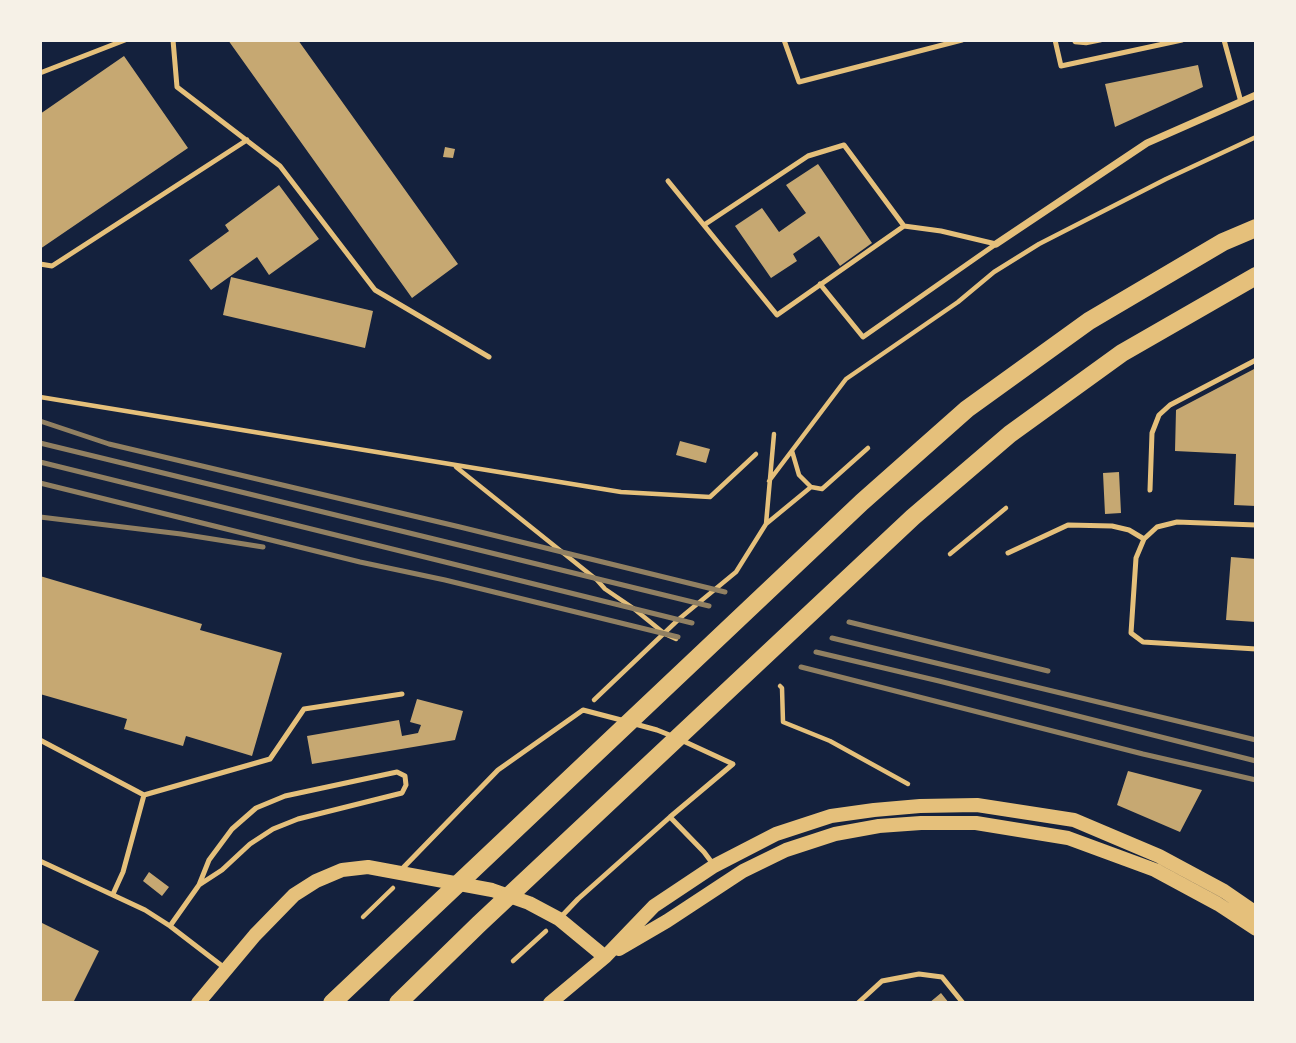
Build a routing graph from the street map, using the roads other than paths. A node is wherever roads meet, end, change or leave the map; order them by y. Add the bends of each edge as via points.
1 (125, 40) edge
2 (173, 40) edge
3 (784, 40) edge
4 (962, 40) edge
5 (1055, 40) edge
6 (1181, 40) edge
7 (1224, 40) edge
8 (937, 43) edge
9 (40, 73) edge
10 (1256, 95) edge
11 (1241, 102) junction
12 (247, 140) junction
13 (668, 181) dead end
14 (704, 226) junction
15 (904, 226) junction
16 (1256, 229) edge
17 (996, 244) junction
18 (40, 264) edge
19 (1256, 276) edge
20 (820, 284) junction
21 (489, 357) dead end
22 (1256, 360) edge
23 (1150, 490) dead end
24 (1256, 525) edge
25 (1144, 539) junction
26 (1008, 553) dead end
27 (1256, 649) edge
28 (402, 694) dead end
29 (40, 740) edge
30 (144, 795) junction
31 (670, 817) junction
32 (40, 861) edge
33 (714, 866) junction
34 (404, 873) junction
35 (199, 886) junction
36 (113, 894) junction
37 (1256, 913) edge
38 (554, 924) junction
39 (170, 926) junction
40 (1256, 929) edge
41 (605, 957) junction
42 (226, 969) junction
43 (198, 1003) edge
44 (332, 1003) edge
45 (398, 1003) edge
46 (550, 1003) edge
47 (859, 1003) edge
48 (963, 1003) edge

1 - 9 lane
2 - 12 lane via 177,87
3 - 8 lane via 799,82
4 - 8 lane
5 - 6 lane via 1061,66
7 - 11 lane
10 - 11 street
11 - 17 street via 1147,143
12 - 18 lane via 52,266
12 - 21 lane via 280,166 376,290
13 - 14 lane
14 - 15 lane via 808,156 844,145
14 - 20 lane via 777,315
15 - 17 lane
15 - 20 lane
16 - 44 main road via 1223,243 1089,321 967,409 862,502
17 - 20 lane via 863,337
19 - 45 main road via 1122,353 1010,434 913,517
22 - 23 lane via 1159,415 1152,433
24 - 25 lane via 1177,522 1157,527
25 - 26 lane via 1112,526 1068,525
25 - 27 lane via 1136,558 1131,634 1143,642
28 - 30 lane via 304,709 270,759
29 - 30 lane
30 - 36 lane
31 - 33 lane
31 - 34 lane via 733,764 657,730 583,710 498,770
31 - 38 lane
32 - 36 lane
33 - 37 main road via 776,834 831,816 977,805 1074,820 1159,856
33 - 41 main road via 653,906
34 - 38 main road via 492,890 529,903
34 - 42 main road via 368,867 341,870 316,881 294,895
35 - 35 lane via 273,829 402,793 405,776 397,772 310,790 256,808 232,829 209,860
35 - 39 lane
36 - 39 lane
38 - 41 main road
39 - 42 lane
40 - 41 main road via 1156,870 1068,838 976,823 921,823 835,834 786,850 734,876
41 - 46 main road
42 - 43 main road
47 - 48 lane via 881,981 919,974 942,977

